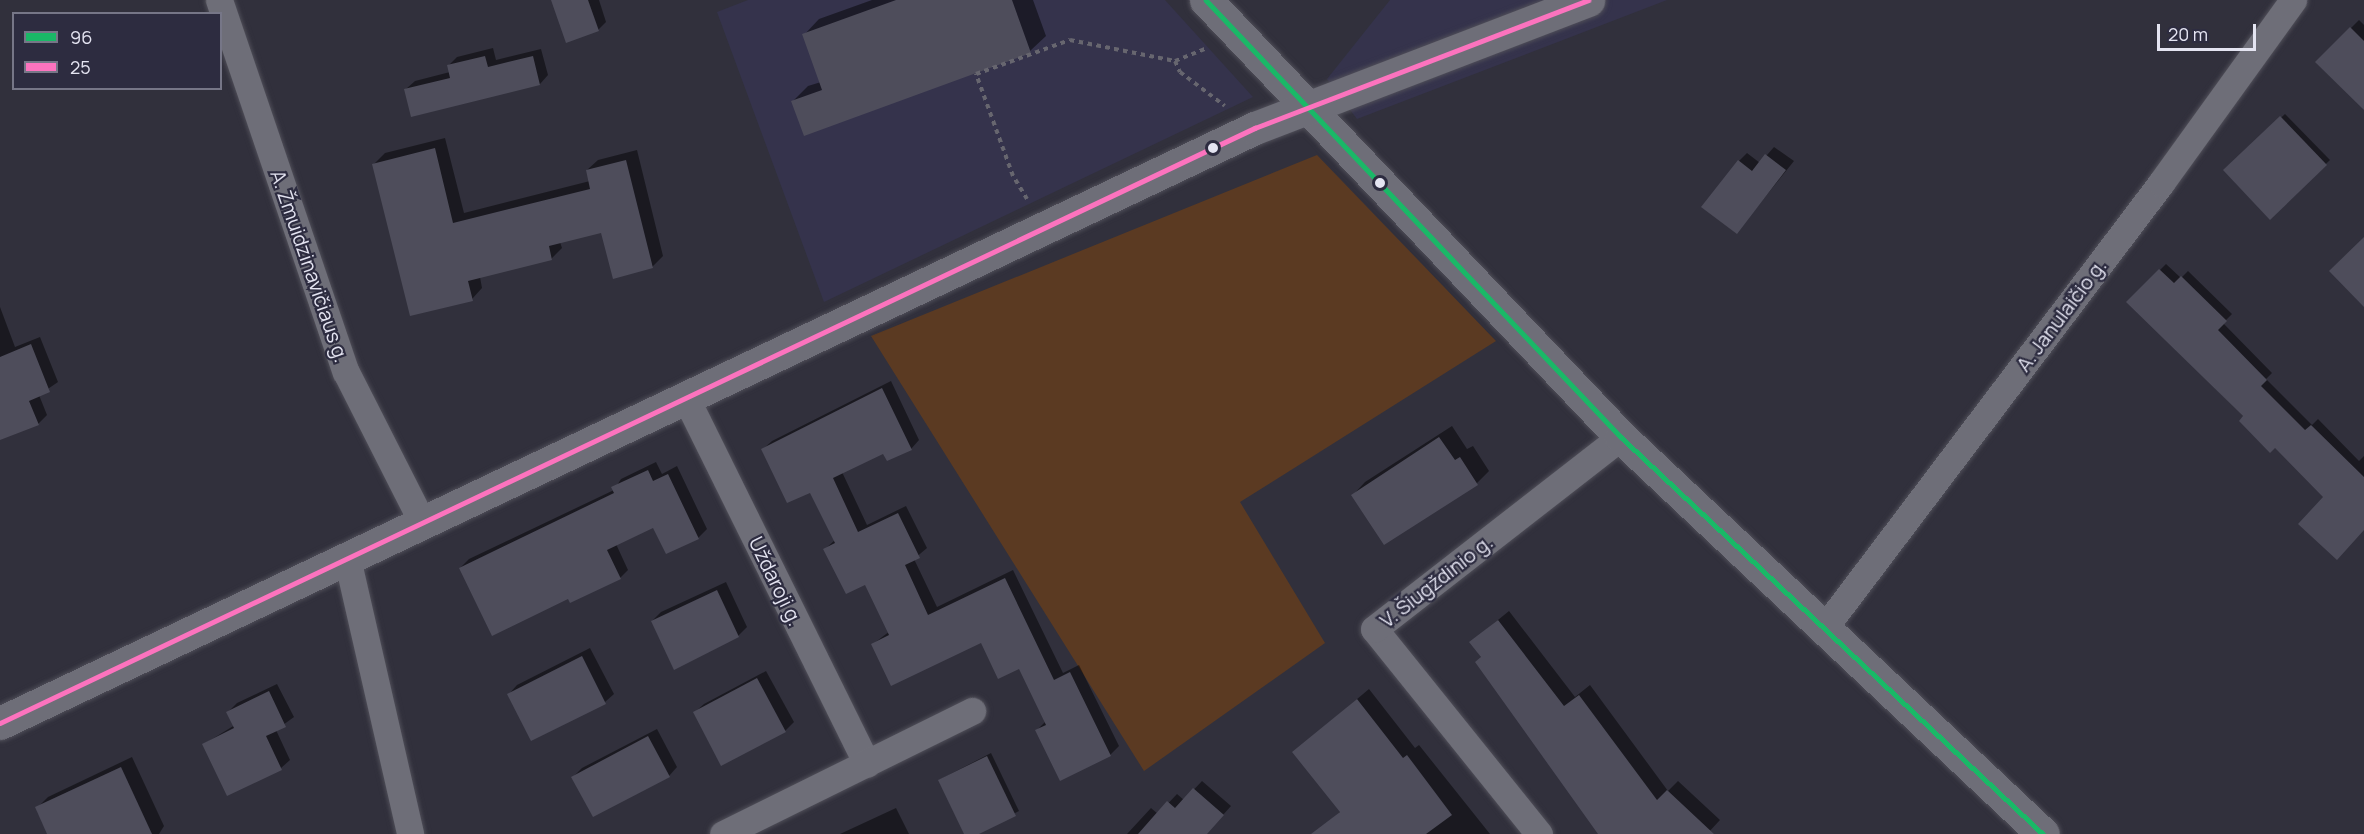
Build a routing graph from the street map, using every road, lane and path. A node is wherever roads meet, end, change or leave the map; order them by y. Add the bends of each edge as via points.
1 (219, 0) edge
2 (1206, 0) edge
3 (1588, 0) edge
4 (2294, 0) edge
5 (1235, 31) junction
6 (1175, 61) junction
7 (1307, 105) junction
8 (1255, 128) junction
9 (1045, 229) junction
10 (686, 399) junction
11 (1621, 437) junction
12 (422, 522) junction
13 (347, 558) junction
14 (1824, 627) junction
15 (972, 711) dead end
16 (0, 723) edge
17 (867, 764) junction
18 (410, 834) edge
19 (723, 834) edge
20 (1539, 834) edge
21 (2043, 834) edge

1 - 12 street, A. Žmuidzinavičiaus g. via 346,372
2 - 5 street
3 - 7 street
4 - 14 street, A. Janulaičio g. via 2161,183
5 - 6 path via 1222,42
5 - 7 street
6 - 8 path via 1180,72
6 - 9 path via 1070,40 976,74 1013,176
7 - 8 street
7 - 11 street
8 - 9 street
9 - 10 street
10 - 12 street
10 - 17 street, Uždaroji g.
11 - 14 street
11 - 20 street, V. Šiugždinio g. via 1374,629
12 - 13 street
13 - 16 street
13 - 18 street
14 - 21 street
15 - 17 street
17 - 19 street

